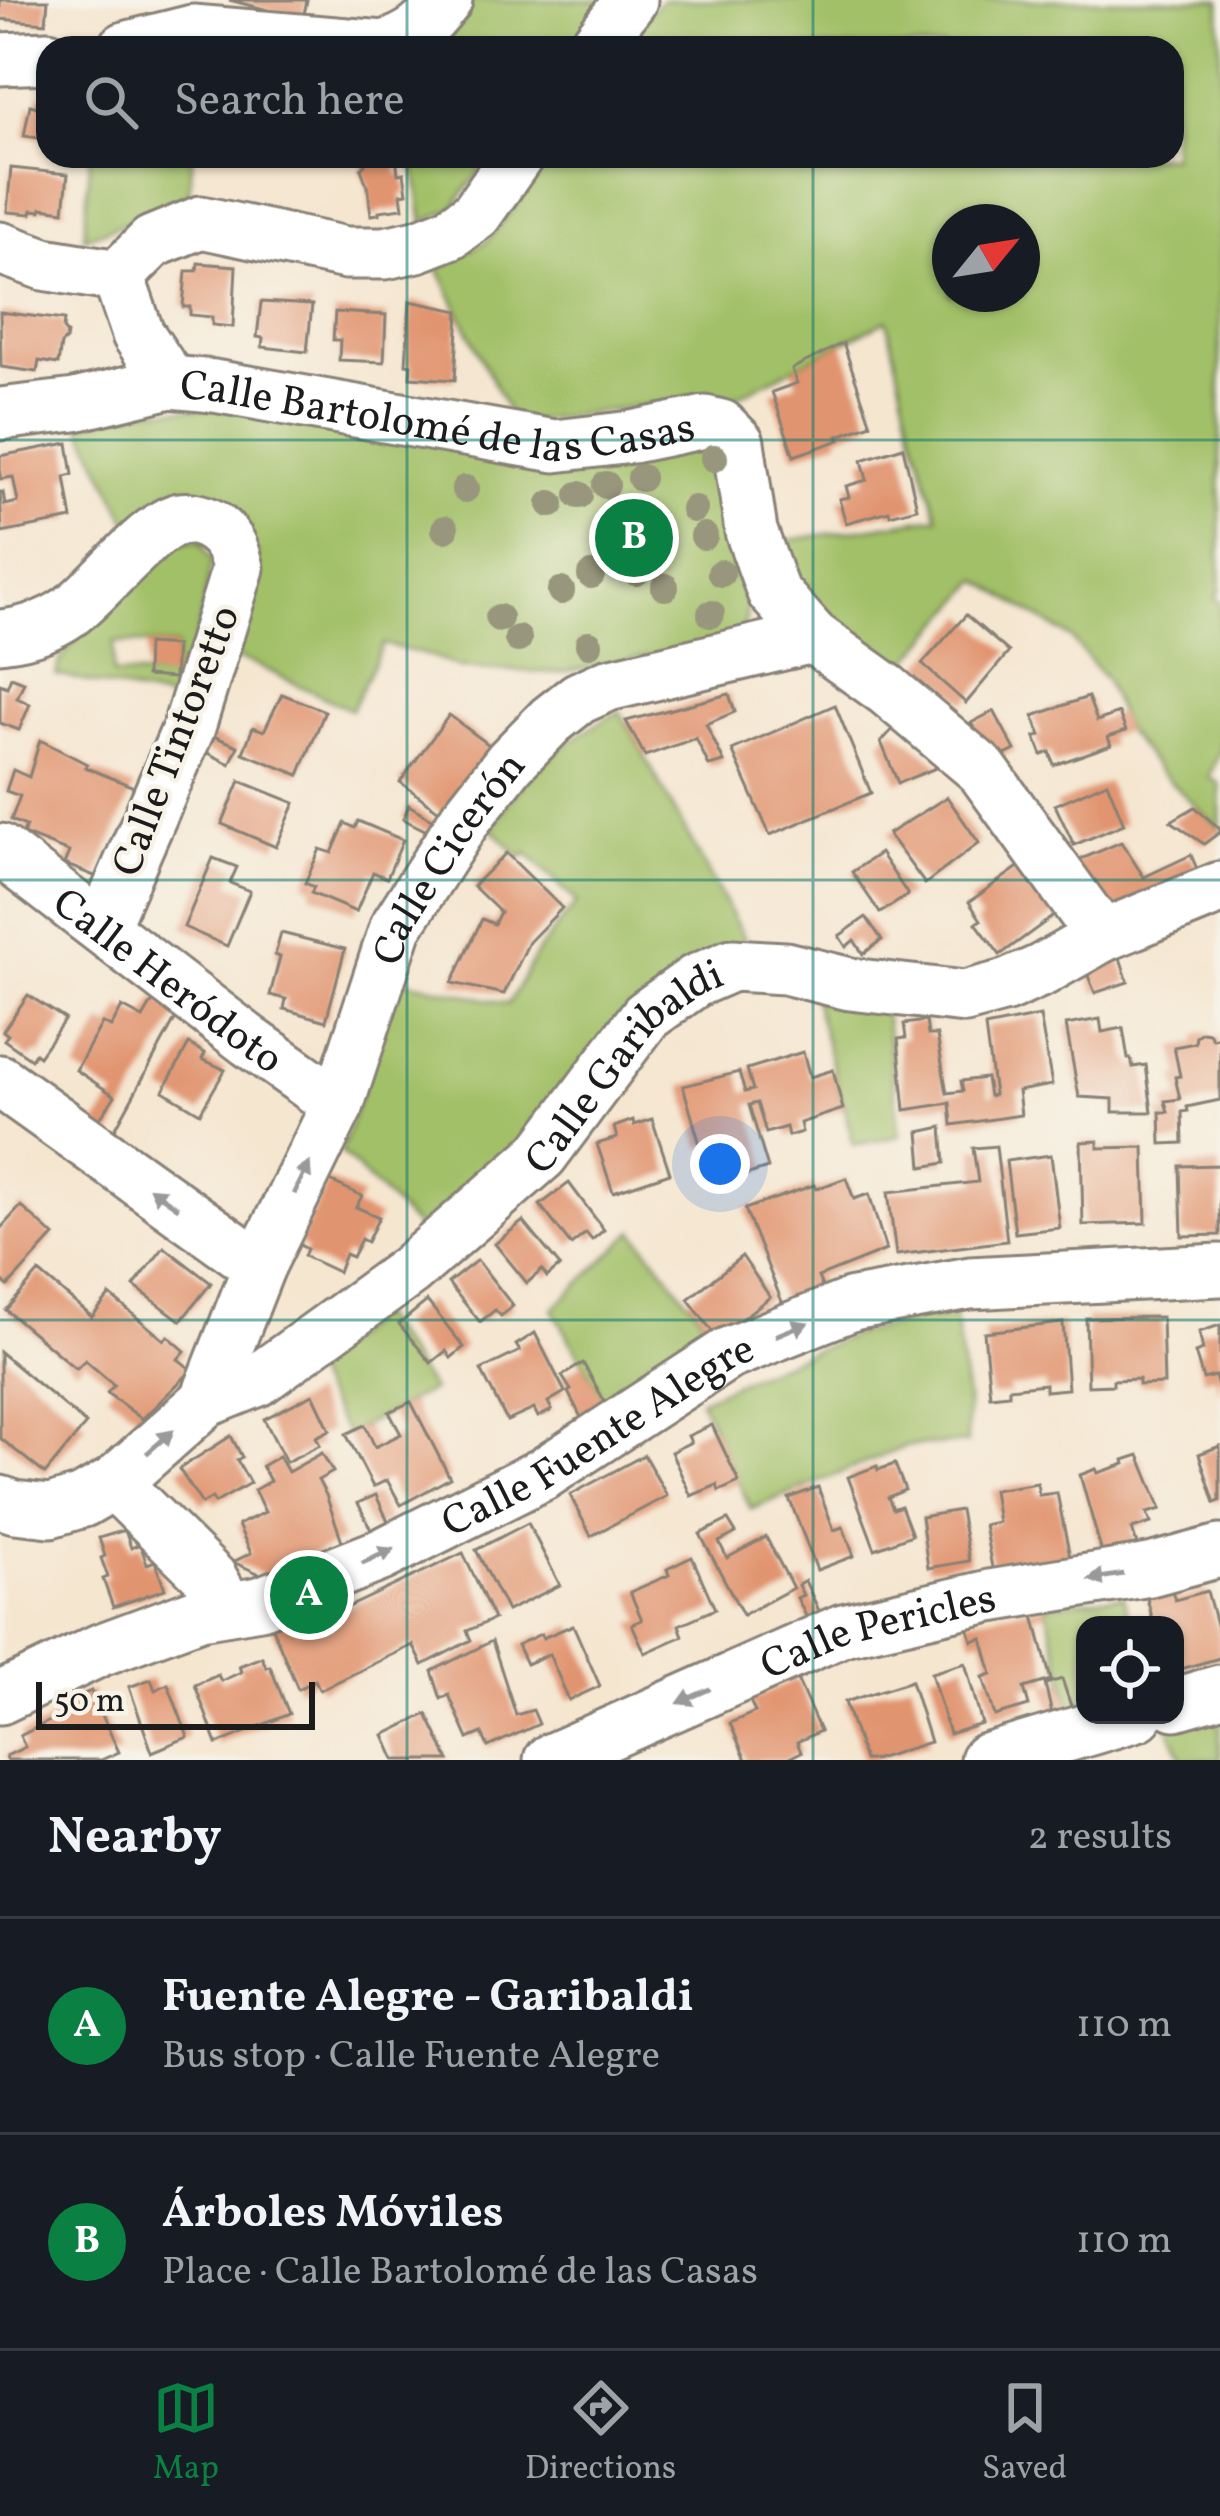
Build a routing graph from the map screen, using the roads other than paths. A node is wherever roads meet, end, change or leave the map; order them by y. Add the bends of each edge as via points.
1 (141, 0) edge
2 (446, 0) edge
3 (631, 0) edge
4 (193, 31) junction
5 (173, 36) edge
6 (253, 36) edge
7 (413, 36) edge
8 (603, 36) edge
9 (36, 58) edge
10 (0, 59) edge
11 (509, 168) edge
12 (0, 248) edge
13 (118, 276) junction
14 (170, 382) junction
15 (0, 414) edge
16 (0, 636) edge
17 (814, 637) junction
18 (0, 850) edge
19 (1220, 888) edge
20 (103, 926) junction
21 (1102, 936) junction
22 (0, 1082) edge
23 (338, 1104) junction
24 (259, 1266) junction
25 (1220, 1270) edge
26 (206, 1401) junction
27 (114, 1483) junction
28 (0, 1502) edge
29 (1220, 1551) edge
30 (228, 1608) junction
31 (1220, 1691) edge
32 (0, 1698) edge
33 (1184, 1701) edge
34 (1108, 1724) edge
35 (550, 1760) edge
36 (986, 1760) edge

1 - 4 street
2 - 7 street
3 - 8 street
4 - 5 street
4 - 6 street
9 - 10 street
11 - 13 street via 476,214 417,246 346,253 201,222 152,242
12 - 13 street
13 - 14 street via 138,334
14 - 15 street, Calle Bartolomé de las Casas
14 - 17 street, Calle Bartolomé de las Casas via 555,446 721,426 738,443 751,531 772,592
16 - 20 street, Calle Tintoretto via 28,633 76,608 178,519 204,520 233,546 238,568 189,727
17 - 21 street, Calle Bartolomé de las Casas via 982,770
17 - 23 street, Calle Cicerón via 608,685 551,720 465,819 396,927
18 - 20 street, Calle Heródoto
19 - 21 street, Calle Garibaldi
20 - 23 street, Calle Heródoto
21 - 26 street, Calle Garibaldi via 1006,986 965,997 785,968 732,965 695,980 646,1016 542,1156 426,1256 258,1380
24 -> 22 street
24 -> 23 street, Calle Cicerón
24 - 26 street, Calle Cicerón
30 -> 25 street, Calle Fuente Alegre via 381,1555 544,1474 727,1354 853,1304 970,1283
27 -> 26 street, Calle Garibaldi
27 - 28 street, Calle Garibaldi via 50,1511
27 - 30 street via 211,1578
29 -> 35 street, Calle Pericles via 843,1630
30 - 32 street, Calle Fuente Alegre via 100,1650
31 - 33 street
34 - 36 street

